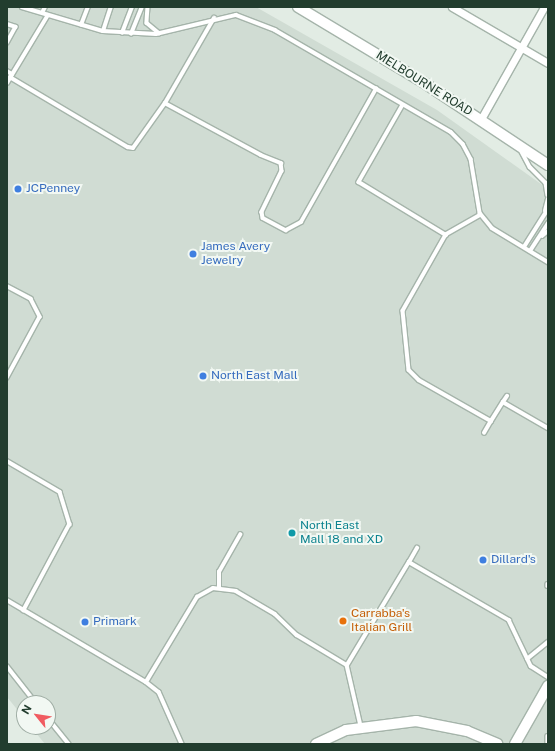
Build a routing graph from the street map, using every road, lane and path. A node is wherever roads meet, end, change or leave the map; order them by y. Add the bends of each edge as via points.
1 (22, 7) edge
2 (45, 7) edge
3 (88, 7) edge
4 (111, 7) edge
5 (132, 7) edge
6 (148, 7) edge
7 (298, 7) edge
8 (452, 7) edge
9 (544, 7) edge
10 (142, 8) edge
11 (42, 13) junction
12 (48, 15) junction
13 (214, 18) junction
14 (7, 24) edge
15 (82, 25) junction
16 (103, 31) junction
17 (122, 33) junction
18 (159, 33) junction
19 (131, 34) junction
20 (7, 43) edge
21 (520, 47) junction
22 (548, 63) edge
23 (7, 71) edge
24 (11, 76) junction
25 (7, 83) edge
26 (376, 89) junction
27 (165, 103) junction
28 (403, 105) junction
29 (481, 119) junction
30 (517, 142) junction
31 (548, 165) edge
32 (548, 195) edge
33 (548, 199) edge
34 (548, 209) edge
35 (482, 215) junction
36 (544, 216) junction
37 (548, 223) edge
38 (548, 231) edge
39 (446, 235) junction
40 (539, 238) junction
41 (524, 247) junction
42 (530, 251) junction
43 (548, 262) edge
44 (7, 286) edge
45 (7, 378) edge
46 (507, 396) dead end
47 (503, 402) junction
48 (491, 421) junction
49 (548, 428) edge
50 (484, 432) dead end
51 (7, 461) edge
52 (240, 535) dead end
53 (417, 548) dead end
54 (410, 562) junction
55 (218, 588) junction
56 (7, 600) edge
57 (24, 610) junction
58 (548, 642) edge
59 (526, 660) junction
60 (347, 665) junction
61 (7, 666) edge
62 (548, 677) edge
63 (146, 682) junction
64 (548, 686) edge
65 (30, 695) edge
66 (361, 727) junction
67 (56, 728) edge
68 (548, 736) edge
69 (548, 742) edge
70 (68, 744) edge
71 (182, 744) edge
72 (316, 744) edge
73 (497, 744) edge
74 (515, 744) edge

1 - 11 lane
2 - 11 lane
3 - 15 lane
4 - 16 lane
5 - 17 lane
6 - 18 lane via 147,23
7 - 29 main road, MELBOURNE ROAD
8 - 21 street
9 - 21 street
10 - 19 lane
11 - 12 lane
12 - 15 lane
12 - 24 lane
13 - 18 lane
13 - 26 lane via 236,15 250,19 313,51
13 - 27 lane
14 - 20 lane via 16,27
15 - 16 lane
16 - 17 lane
17 - 19 lane
18 - 19 lane
21 - 22 street
21 - 29 street
23 - 24 lane
24 - 25 lane
24 - 27 lane via 133,148
26 - 27 lane via 301,222 286,230 263,218 262,212 282,171 281,163 261,155
26 - 28 lane
28 - 35 lane via 443,126 463,144 471,159
28 - 39 lane via 359,182
29 - 30 main road, MELBOURNE ROAD
30 - 31 main road, MELBOURNE ROAD
30 - 32 lane via 530,167 546,183
33 - 36 lane
34 - 36 lane
35 - 39 lane
35 - 41 lane via 492,228
36 - 41 lane
37 - 40 lane
38 - 40 lane
39 - 48 lane via 402,315 409,370 419,380
40 - 42 lane
41 - 42 lane
42 - 43 lane
44 - 45 lane via 31,300 40,316
46 - 47 lane
47 - 48 lane
47 - 49 lane
48 - 50 lane
51 - 57 lane via 60,492 70,524
52 - 55 lane via 219,572
53 - 54 lane
54 - 59 lane via 509,620
54 - 60 lane
55 - 60 lane via 236,591 275,614 297,635
55 - 63 lane via 197,597
56 - 57 lane
57 - 63 lane
58 - 59 lane
59 - 62 lane
60 - 66 lane
61 - 65 lane
63 - 71 lane via 159,692
64 - 74 main road
66 - 72 main road
66 - 73 main road via 416,721 467,731
67 - 70 lane
68 - 69 lane

